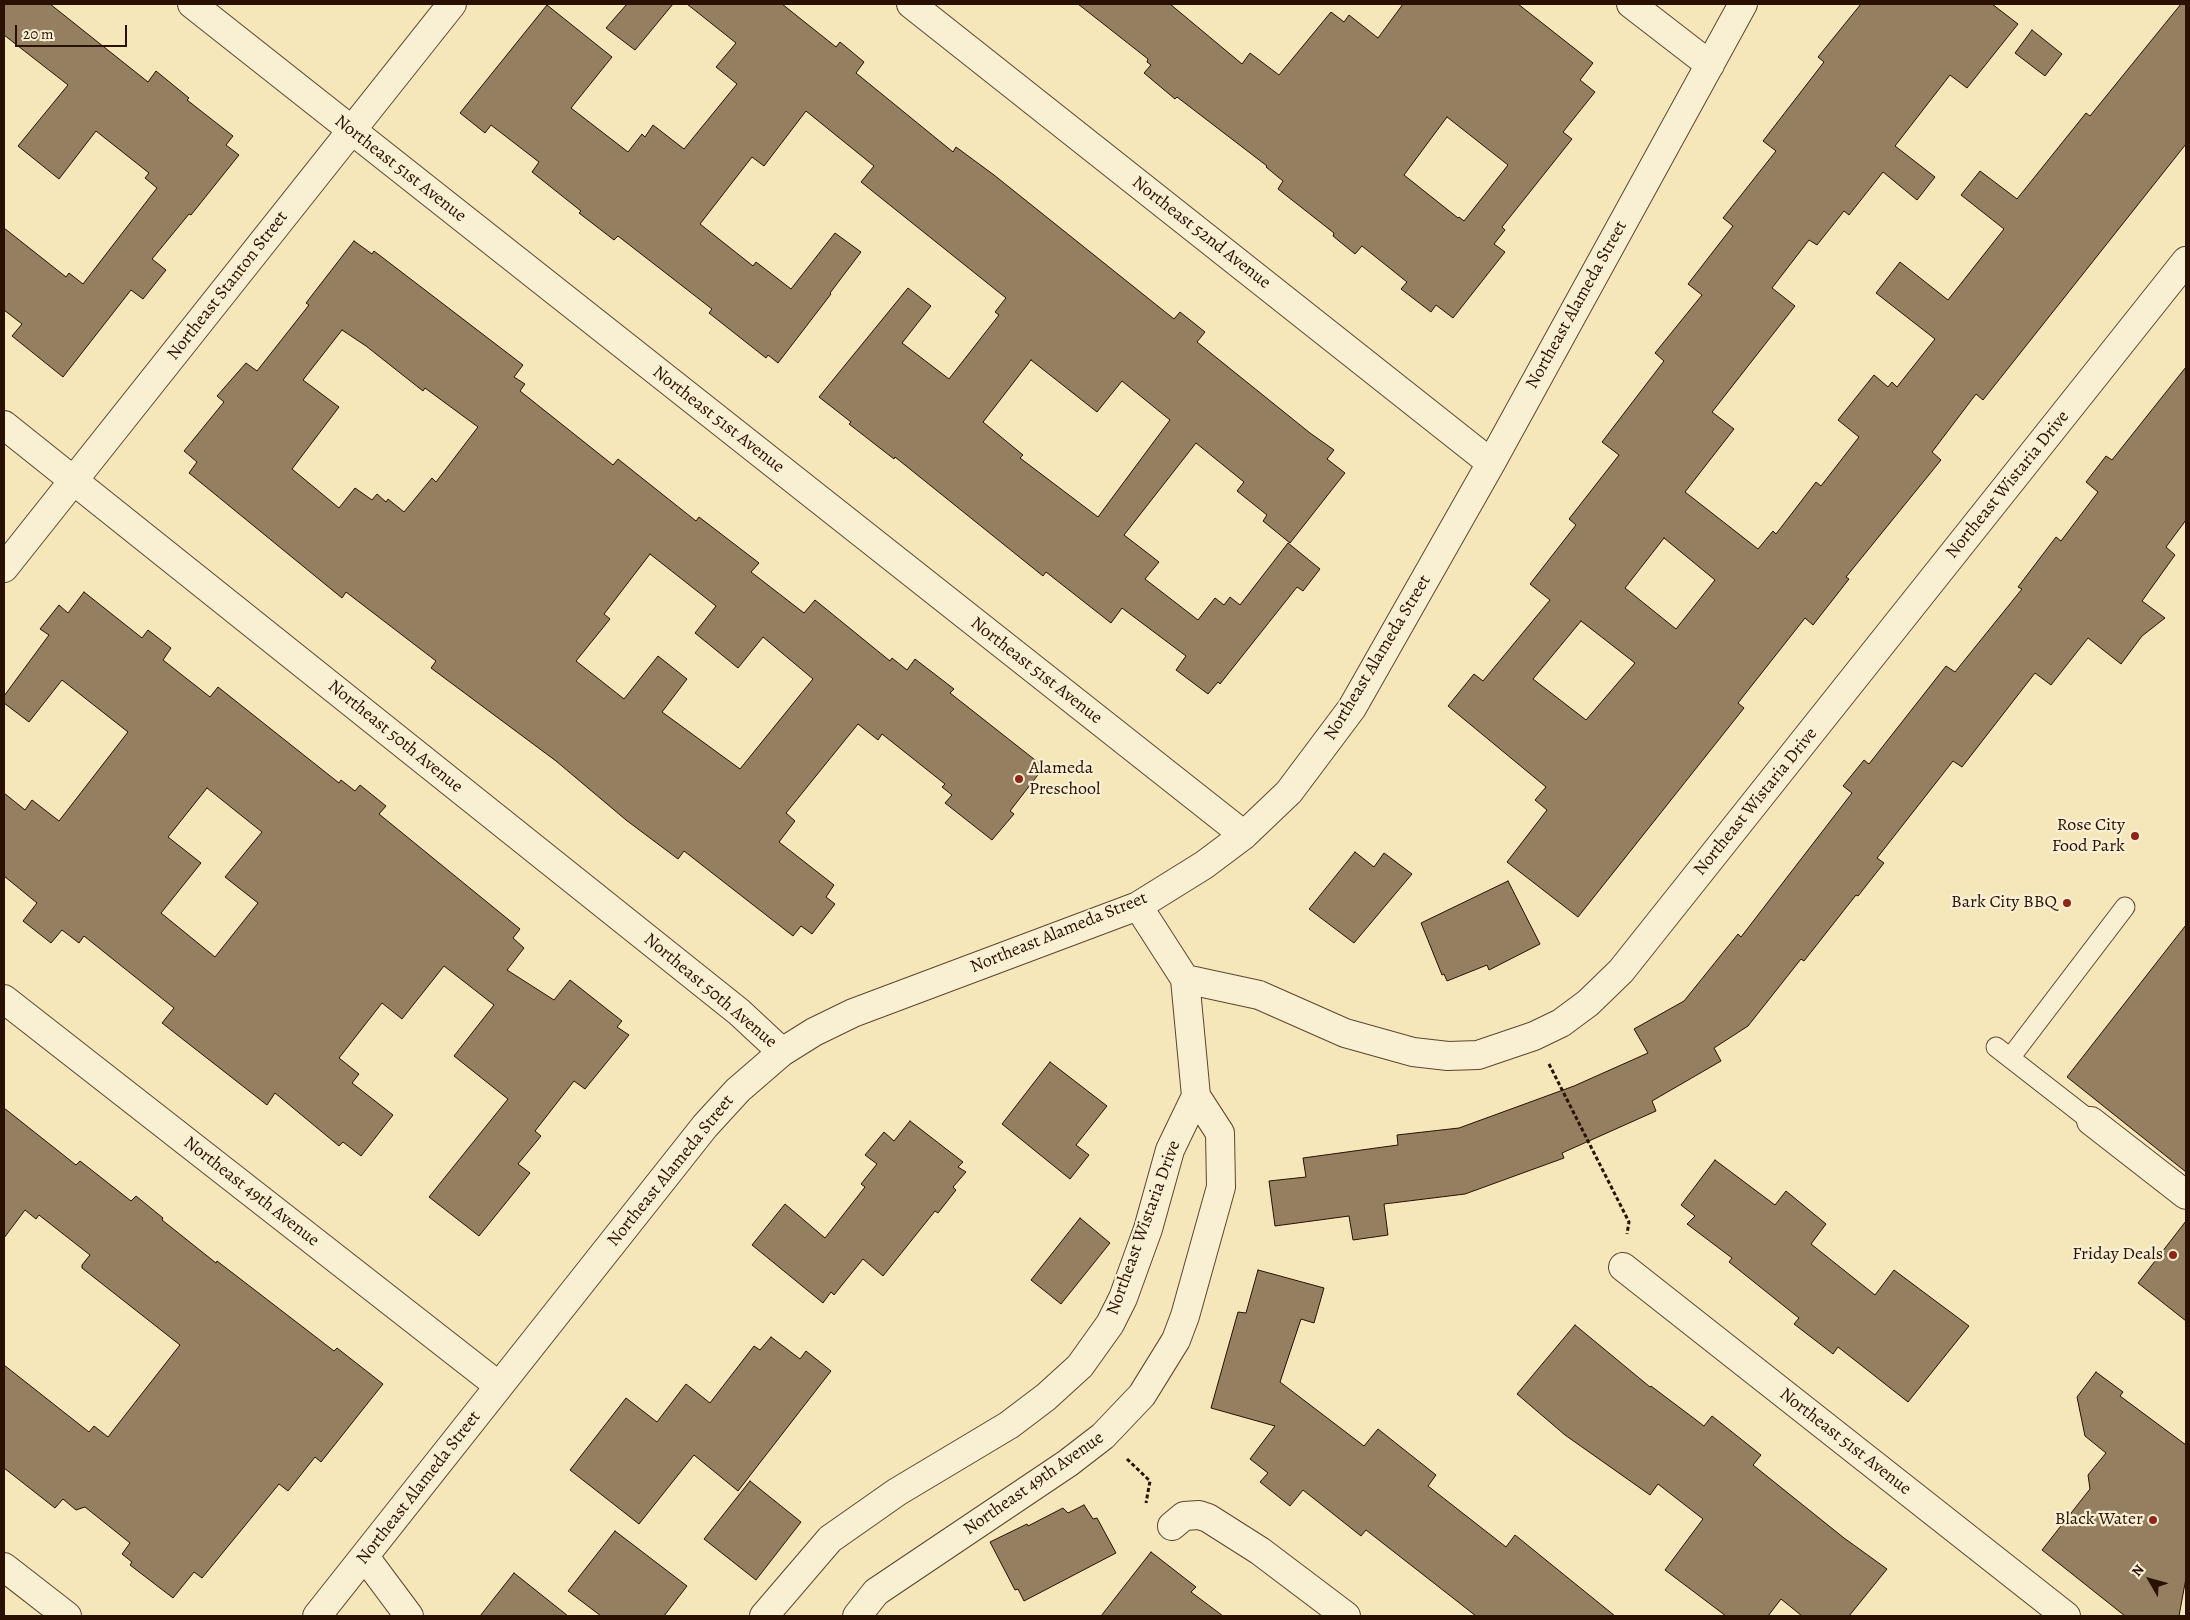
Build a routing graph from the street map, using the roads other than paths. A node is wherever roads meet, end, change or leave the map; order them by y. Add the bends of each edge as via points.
1 (192, 4) edge
2 (452, 4) edge
3 (911, 4) edge
4 (1631, 4) edge
5 (1743, 4) edge
6 (1710, 65) junction
7 (352, 131) junction
8 (2186, 261) edge
9 (4, 425) edge
10 (1491, 463) junction
11 (74, 481) junction
12 (4, 568) edge
13 (1244, 835) junction
14 (1138, 906) junction
15 (2125, 907) dead end
16 (1185, 979) junction
17 (4, 999) edge
18 (782, 1052) junction
19 (1196, 1096) junction
20 (2091, 1121) joint
21 (2186, 1194) edge
22 (1623, 1267) road end
23 (499, 1386) junction
24 (1172, 1526) road end
25 (365, 1557) junction
26 (4, 1567) edge
27 (67, 1616) edge
28 (317, 1616) edge
29 (409, 1616) edge
30 (764, 1616) edge
31 (857, 1616) edge
32 (1346, 1616) edge
33 (2066, 1616) edge

1 - 7 street, Northeast 51st Avenue
2 - 7 street, Northeast Stanton Street
3 - 10 street, Northeast 52nd Avenue
4 - 6 street
5 - 6 street, Northeast Alameda Street
6 - 10 street, Northeast Alameda Street
7 - 11 street, Northeast Stanton Street
7 - 13 street, Northeast 51st Avenue
8 - 16 street, Northeast Wistaria Drive via 1621,971 1588,1003 1561,1023 1478,1055 1413,1052 1344,1033 1259,995
9 - 11 street, Northeast 50th Avenue
10 - 13 street, Northeast Alameda Street via 1352,708 1290,792
11 - 12 street, Northeast Stanton Street
11 - 18 street, Northeast 50th Avenue via 739,1012
13 - 14 street, Northeast Alameda Street via 1204,865
14 - 16 street
14 - 18 street, Northeast Alameda Street via 853,1013
15 - 20 lane via 2003,1053
16 - 19 street
17 - 23 street, Northeast 49th Avenue
18 - 23 street, Northeast Alameda Street via 738,1090 705,1126
19 - 30 street, Northeast Wistaria Drive via 1170,1150 1148,1229 1123,1298 1110,1324 1080,1366 1009,1425 898,1492 830,1539
19 - 31 street, Northeast 49th Avenue via 1220,1133 1221,1187 1176,1340 1142,1395 1104,1436 876,1592
20 - 21 street
22 - 33 street, Northeast 51st Avenue
23 - 25 street, Northeast Alameda Street
24 - 32 street via 1184,1516 1208,1518 1260,1551
25 - 28 street, Northeast Alameda Street
25 - 29 street
26 - 27 street

